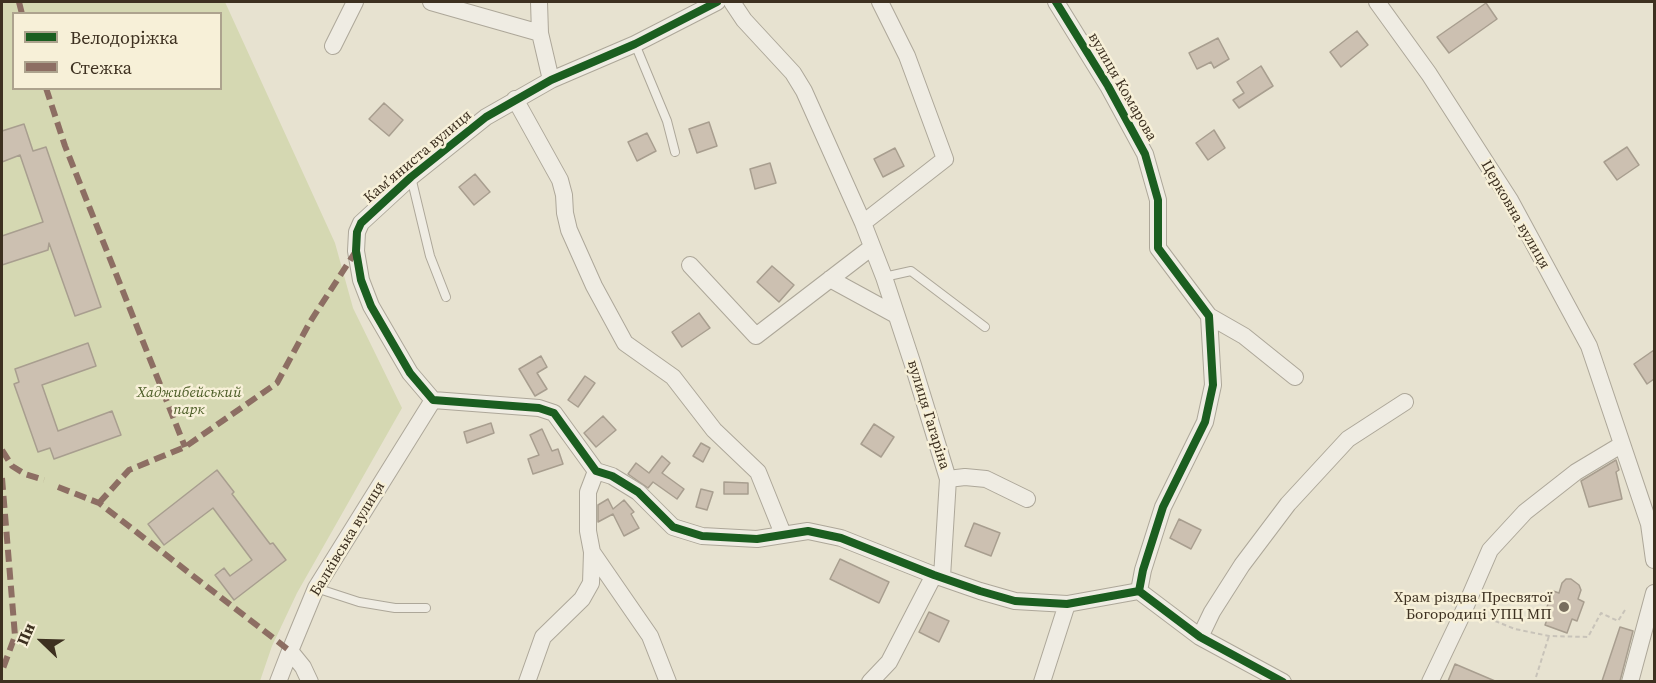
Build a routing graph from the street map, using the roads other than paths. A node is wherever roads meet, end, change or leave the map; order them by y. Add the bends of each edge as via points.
1 (356, 2) edge
2 (431, 2) edge
3 (539, 2) edge
4 (717, 2) edge
5 (732, 2) edge
6 (880, 2) edge
7 (1056, 2) edge
8 (1377, 2) edge
9 (540, 33) junction
10 (635, 44) junction
11 (333, 46) dead end
12 (551, 80) junction
13 (515, 99) junction
14 (675, 152) dead end
15 (411, 177) junction
16 (863, 223) junction
17 (872, 246) junction
18 (690, 265) dead end
19 (884, 278) junction
20 (830, 279) junction
21 (446, 297) dead end
22 (896, 315) junction
23 (1209, 316) junction
24 (985, 327) dead end
25 (1295, 377) dead end
26 (433, 400) junction
27 (1405, 402) dead end
28 (1621, 445) junction
29 (596, 471) junction
30 (948, 479) junction
31 (1027, 500) dead end
32 (1652, 523) edge
33 (783, 534) junction
34 (592, 552) junction
35 (1654, 560) edge
36 (938, 576) junction
37 (316, 588) junction
38 (1139, 591) junction
39 (1654, 593) edge
40 (1067, 604) junction
41 (426, 608) dead end
42 (1200, 637) junction
43 (290, 651) junction
44 (278, 681) edge
45 (310, 681) edge
46 (527, 681) edge
47 (669, 681) edge
48 (870, 681) edge
49 (1042, 681) edge
50 (1282, 681) edge
51 (1430, 681) edge
52 (1630, 681) edge

1 - 11 street
2 - 9 street
3 - 9 street
4 - 10 street
5 - 16 street, вулиця Гагаріна via 804,91
6 - 16 street via 907,56 945,159
7 - 23 street, вулиця Комарова via 1145,154 1158,200 1158,248
8 - 28 street, Церковна вулиця via 1429,74 1510,200 1588,346
9 - 12 street
10 - 12 street, Камʼяниста вулиця
10 - 14 lane via 667,121
12 - 13 street, Камʼяниста вулиця
13 - 15 street, Камʼяниста вулиця
13 - 33 street via 560,180 569,230 625,343 673,377 714,430 758,472
15 - 21 lane via 430,256
15 - 26 street, Камʼяниста вулиця via 361,223 356,251 371,306 410,373
16 - 17 street, вулиця Гагаріна
17 - 19 street, вулиця Гагаріна
17 - 20 street
18 - 20 street via 756,336
19 - 22 street, вулиця Гагаріна
19 - 24 lane via 912,271
20 - 22 street
22 - 30 street, вулиця Гагаріна
23 - 25 street via 1244,336
23 - 38 street via 1213,385 1205,422 1163,507
26 - 29 street via 554,412
26 - 37 street, Балківська вулиця
27 - 42 street via 1348,439 1288,504 1242,565
28 - 32 street, Церковна вулиця
28 - 51 street via 1576,472 1533,505 1490,549
29 - 33 street via 638,492 673,527 681,530 702,536 757,539
29 - 34 street via 588,492
30 - 31 street via 986,480
30 - 36 street, вулиця Гагаріна
32 - 35 street, Церковна вулиця
33 - 36 street via 808,531 842,538
34 - 46 street via 591,583 582,599 543,637
34 - 47 street via 650,636
36 - 40 street via 1015,601
36 - 48 street via 888,662
37 - 41 lane via 359,602
37 - 43 street, Балківська вулиця
38 - 40 street
38 - 42 street
39 - 52 street
40 - 49 street
42 - 50 street
43 - 44 street, Балківська вулиця
43 - 45 street

